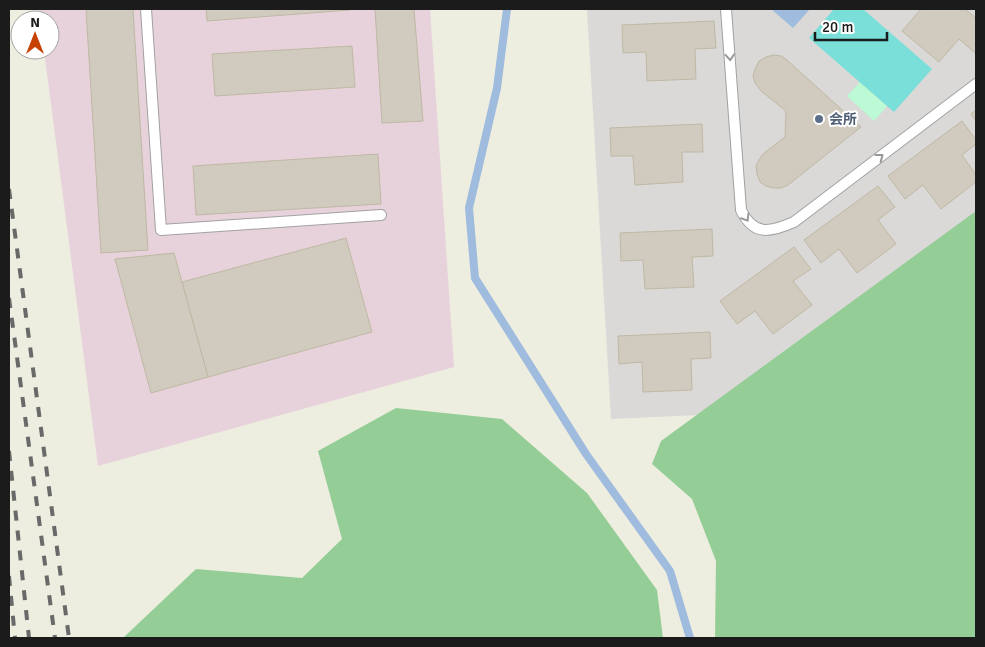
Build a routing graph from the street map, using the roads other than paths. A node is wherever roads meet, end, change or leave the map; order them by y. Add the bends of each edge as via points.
1 (146, 9) edge
2 (726, 9) edge
3 (976, 84) edge
4 (381, 215) dead end

1 - 4 lane via 161,230
2 -> 3 lane via 741,210 751,225 759,229 771,230 794,222

